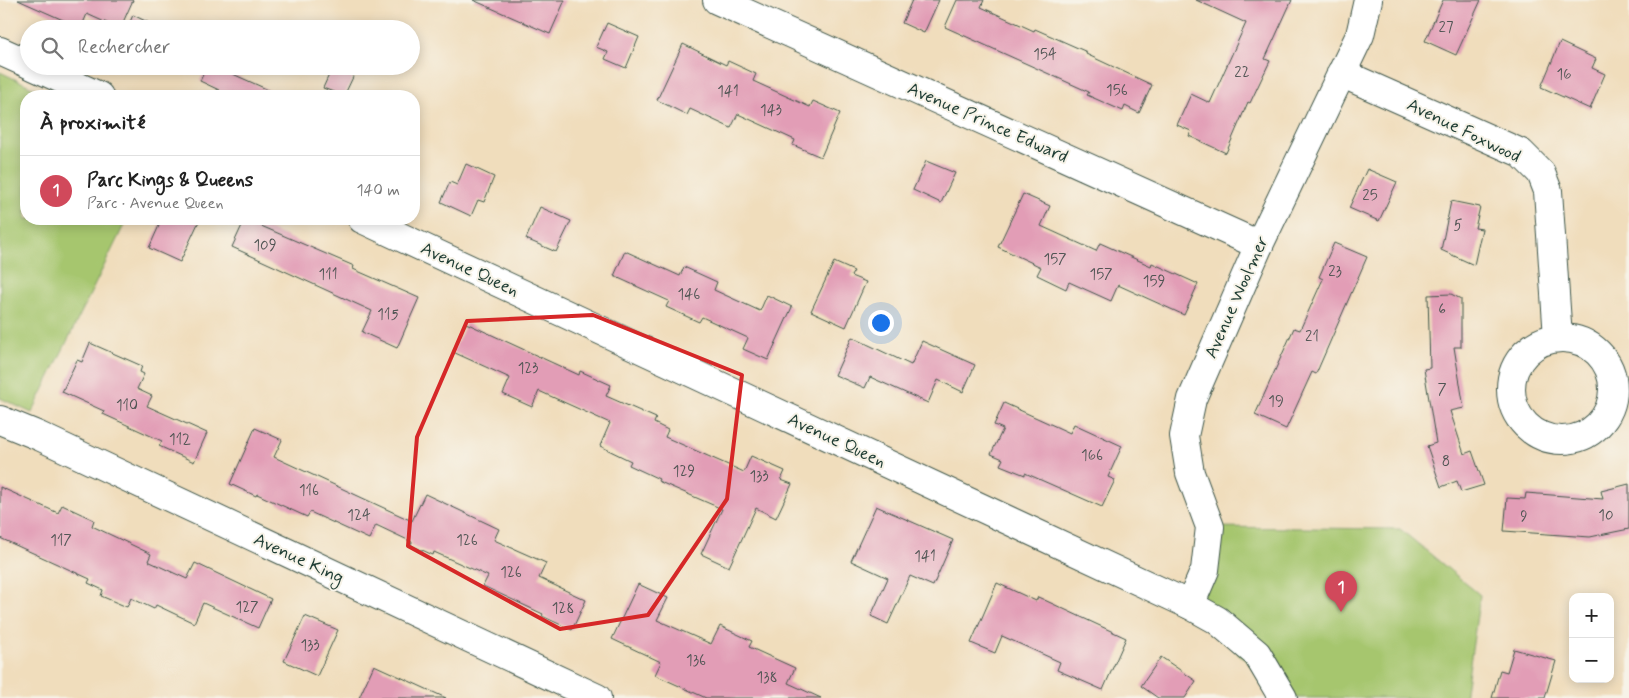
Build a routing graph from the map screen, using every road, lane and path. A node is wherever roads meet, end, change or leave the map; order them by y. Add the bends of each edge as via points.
1 (717, 0) edge
2 (1368, 0) edge
3 (0, 51) edge
4 (20, 60) edge
5 (1341, 73) junction
6 (53, 75) edge
7 (86, 90) edge
8 (375, 225) edge
9 (1258, 245) junction
10 (1558, 338) dead end
11 (0, 420) edge
12 (1190, 605) junction
13 (597, 698) edge
14 (1283, 698) edge

1 - 9 street, Avenue Prince Edward
2 - 5 street, Avenue Woolmer via 1360,35
3 - 4 street
5 - 9 street, Avenue Woolmer
5 - 10 street, Avenue Foxwood via 1520,153 1541,173 1548,191
6 - 7 street
8 - 12 street, Avenue Queen
9 - 12 street, Avenue Woolmer via 1192,399 1184,436 1190,473 1210,527 1205,570
11 - 13 street, Avenue King
12 - 14 street, Avenue Queen via 1217,620 1257,654

